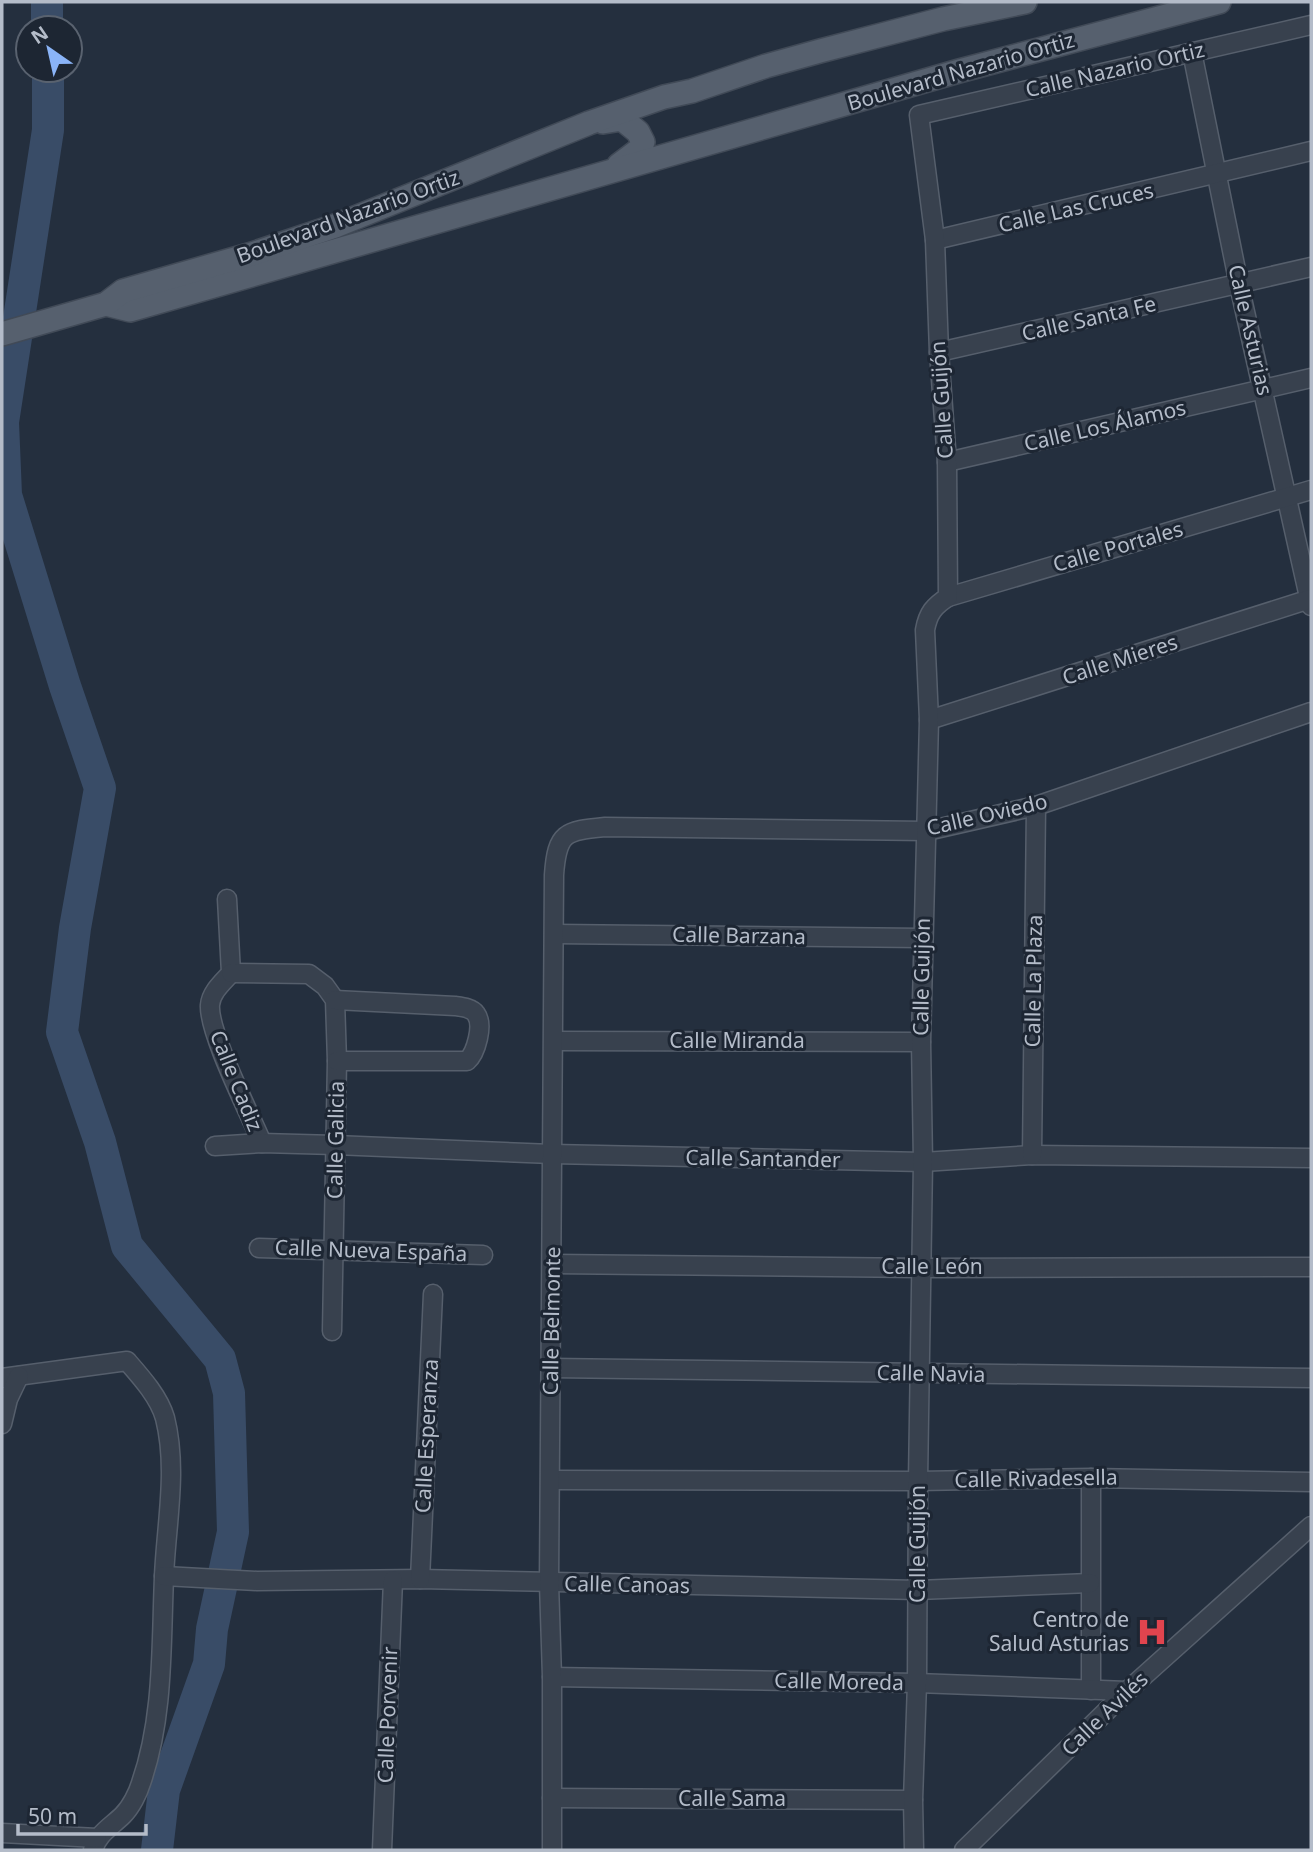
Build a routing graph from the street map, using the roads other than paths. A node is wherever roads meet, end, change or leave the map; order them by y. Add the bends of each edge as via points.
1 (1025, 2) edge
2 (1219, 2) edge
3 (1311, 25) edge
4 (1192, 52) junction
5 (692, 91) junction
6 (919, 116) joint
7 (589, 124) junction
8 (704, 145) junction
9 (1311, 152) edge
10 (1217, 175) junction
11 (597, 176) junction
12 (934, 240) junction
13 (1311, 267) edge
14 (1240, 285) junction
15 (106, 304) junction
16 (2, 334) edge
17 (939, 352) junction
18 (1311, 378) edge
19 (1264, 390) junction
20 (947, 462) junction
21 (1311, 489) edge
22 (1288, 496) junction
23 (948, 597) junction
24 (1311, 603) edge
25 (1311, 712) edge
26 (929, 720) junction
27 (1036, 806) junction
28 (606, 827) joint
29 (928, 831) junction
30 (228, 898) dead end
31 (555, 934) junction
32 (922, 938) junction
33 (231, 973) junction
34 (335, 1000) junction
35 (554, 1041) junction
36 (921, 1042) junction
37 (337, 1060) junction
38 (262, 1143) junction
39 (335, 1145) junction
40 (215, 1146) dead end
41 (552, 1154) junction
42 (1032, 1155) junction
43 (1311, 1158) edge
44 (923, 1162) junction
45 (259, 1248) dead end
46 (334, 1250) junction
47 (483, 1255) dead end
48 (553, 1264) junction
49 (1311, 1267) edge
50 (922, 1268) junction
51 (433, 1294) dead end
52 (332, 1331) dead end
53 (551, 1368) junction
54 (921, 1373) junction
55 (10, 1377) edge
56 (1311, 1378) edge
57 (2, 1424) edge
58 (1091, 1478) junction
59 (551, 1480) junction
60 (918, 1481) junction
61 (1311, 1482) edge
62 (1311, 1526) edge
63 (164, 1576) junction
64 (420, 1578) junction
65 (393, 1580) junction
66 (549, 1583) junction
67 (1090, 1583) junction
68 (918, 1590) junction
69 (552, 1677) junction
70 (917, 1683) junction
71 (1091, 1690) junction
72 (1127, 1691) junction
73 (552, 1798) junction
74 (913, 1800) junction
75 (2, 1833) edge
76 (95, 1844) edge
77 (382, 1850) edge
78 (552, 1850) edge
79 (914, 1850) edge
80 (964, 1850) edge

1 - 5 main road, Boulevard Nazario Ortiz via 766,66
2 - 8 main road, Boulevard Nazario Ortiz
3 - 4 street, Calle Nazario Ortiz
4 - 6 street, Calle Nazario Ortiz
4 - 10 street, Calle Asturias
5 - 7 main road, Boulevard Nazario Ortiz
5 - 8 main road, Boulevard Nazario Ortiz via 656,113 651,133 661,146
6 - 12 street, Calle Guijón
7 - 11 main road, Boulevard Nazario Ortiz via 622,119 638,132 642,142 624,163
7 - 15 main road, Boulevard Nazario Ortiz via 335,226 123,291
8 - 11 main road, Boulevard Nazario Ortiz
9 - 10 street, Calle Las Cruces
10 - 12 street, Calle Las Cruces
10 - 14 street, Calle Asturias
11 - 15 main road, Boulevard Nazario Ortiz via 130,310
12 - 17 street, Calle Guijón
13 - 14 street, Calle Santa Fe
14 - 17 street, Calle Santa Fe
14 - 19 street, Calle Asturias
15 - 16 main road, Boulevard Nazario Ortiz
17 - 20 street, Calle Guijón
18 - 19 street, Calle Los Álamos
19 - 20 street, Calle Los Álamos
19 - 22 street, Calle Asturias
20 - 23 street, Calle Guijón
21 - 22 street, Calle Portales
22 - 23 street, Calle Portales
22 - 24 street, Calle Asturias
23 - 26 street, Calle Guijón via 927,617
24 - 26 street, Calle Mieres
25 - 27 street, Calle Oviedo
26 - 29 street, Calle Guijón
27 - 29 street, Calle Oviedo
27 - 42 street, Calle La Plaza
28 - 29 street, Calle Oviedo
28 - 31 street, Calle Belmonte via 576,830 561,841 555,858
29 - 32 street, Calle Guijón
30 - 33 street
31 - 32 street, Calle Barzana
31 - 35 street, Calle Belmonte
32 - 36 street, Calle Guijón
33 - 34 street via 309,974
33 - 38 street, Calle Cadiz via 210,1002 211,1016
34 - 37 street, Calle Galicia
34 - 37 street via 463,1007 478,1017 477,1046 467,1061
35 - 36 street, Calle Miranda
35 - 41 street, Calle Belmonte
36 - 44 street, Calle Guijón
37 - 39 street, Calle Galicia
38 - 39 street, Calle Santander
38 - 40 street, Calle Santander
39 - 41 street, Calle Santander
39 - 46 street, Calle Galicia
41 - 44 street, Calle Santander
41 - 48 street, Calle Belmonte
42 - 43 street, Calle Santander
42 - 44 street, Calle Santander
44 - 50 street, Calle Guijón
45 - 46 street, Calle Nueva España
46 - 47 street, Calle Nueva España
46 - 52 street, Calle Galicia
48 - 50 street, Calle León
48 - 53 street, Calle Belmonte
49 - 50 street, Calle León
50 - 54 street, Calle Guijón
51 - 64 street, Calle Esperanza
53 - 54 street, Calle Navia
53 - 59 street, Calle Belmonte
54 - 56 street, Calle Navia
54 - 60 street, Calle Guijón
55 - 57 street
55 - 63 street via 127,1361 144,1382 164,1415 172,1464
58 - 60 street, Calle Rivadesella
58 - 61 street, Calle Rivadesella
58 - 67 street
59 - 60 street, Calle Rivadesella
59 - 66 street, Calle Belmonte
60 - 68 street, Calle Guijón
62 - 72 street, Calle Avilés
63 - 65 street, Calle Canoas
63 - 76 street via 159,1699 147,1765 126,1813
64 - 65 street, Calle Canoas
64 - 66 street, Calle Canoas
65 - 77 street, Calle Porvenir
66 - 68 street, Calle Canoas
66 - 69 street, Calle Belmonte
67 - 68 street, Calle Canoas
67 - 71 street
68 - 70 street, Calle Guijón
69 - 70 street, Calle Moreda
69 - 73 street, Calle Belmonte
70 - 71 street, Calle Moreda
70 - 74 street, Calle Guijón
71 - 72 street, Calle Moreda
72 - 80 street, Calle Avilés
73 - 74 street, Calle Sama
73 - 78 street, Calle Belmonte
74 - 79 street, Calle Guijón
75 - 76 street

